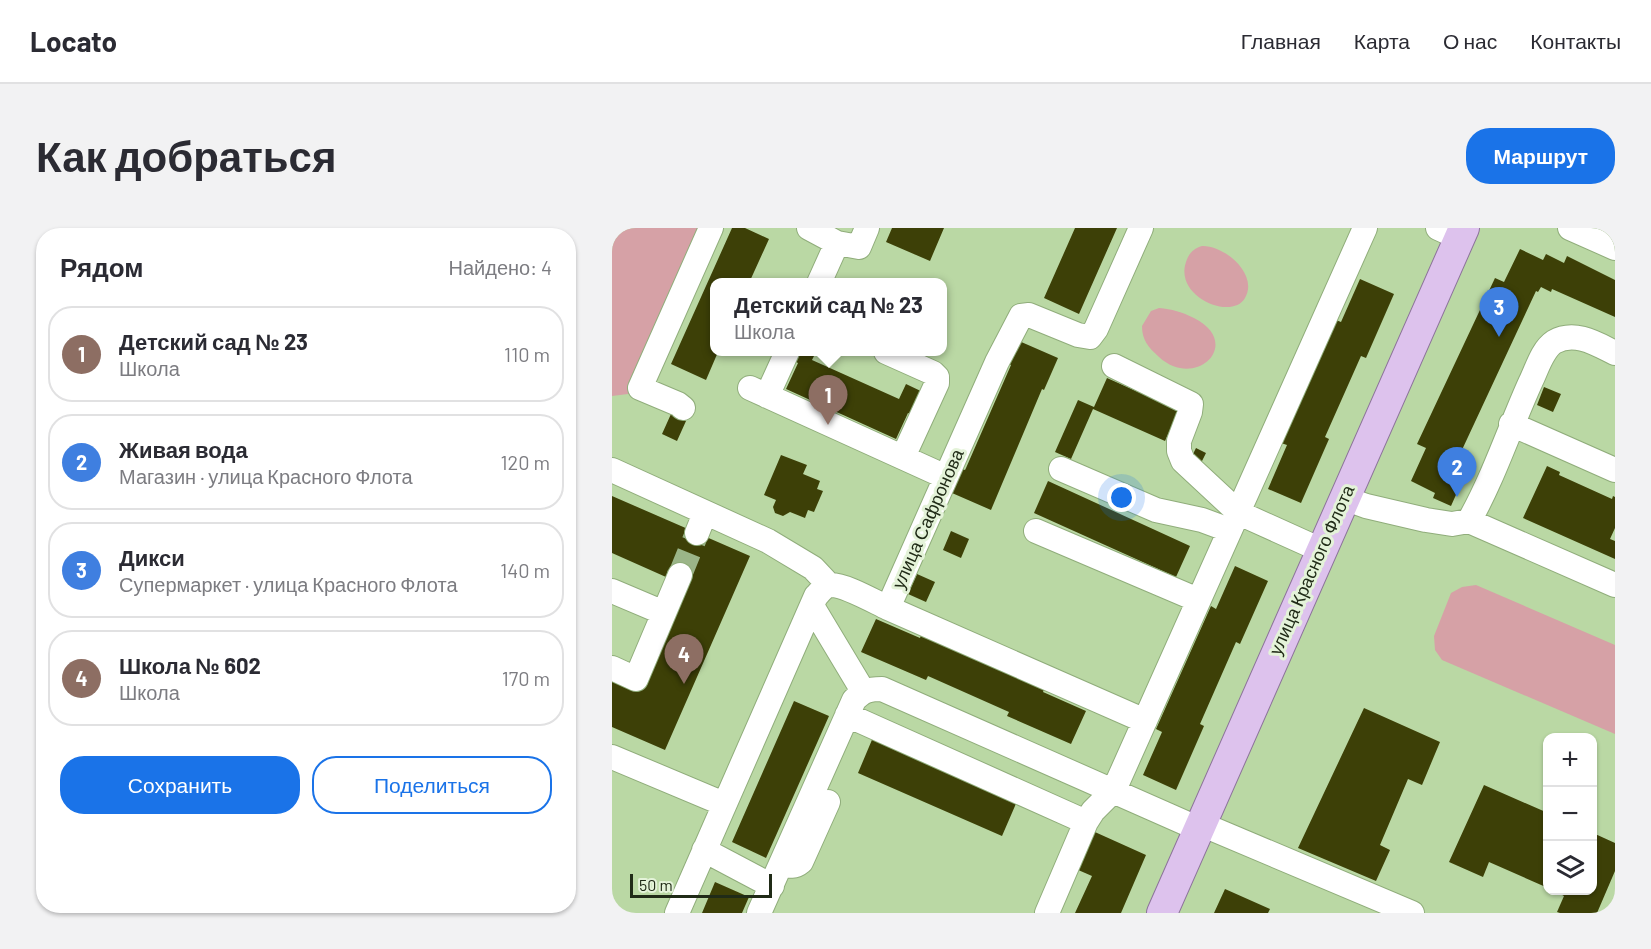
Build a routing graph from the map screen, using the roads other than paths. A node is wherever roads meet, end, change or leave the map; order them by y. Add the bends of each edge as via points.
1 (711, 228) edge
2 (809, 228) edge
3 (867, 228) edge
4 (1141, 228) edge
5 (1365, 228) edge
6 (1570, 228) edge
7 (1454, 231) edge
8 (837, 243) junction
9 (1615, 248) edge
10 (821, 278) edge
11 (1615, 353) edge
12 (783, 356) edge
13 (897, 356) edge
14 (1114, 366) dead end
15 (683, 408) dead end
16 (1511, 424) junction
17 (903, 457) junction
18 (1060, 469) dead end
19 (612, 470) edge
20 (1615, 471) edge
21 (946, 477) junction
22 (1344, 498) junction
23 (1234, 521) junction
24 (1469, 521) junction
25 (1036, 531) dead end
26 (1321, 550) junction
27 (680, 575) tunnel mouth
28 (829, 585) junction
29 (1615, 585) edge
30 (612, 591) edge
31 (1198, 600) junction
32 (812, 606) junction
33 (888, 608) junction
34 (664, 613) junction
35 (612, 668) edge
36 (863, 691) junction
37 (847, 715) junction
38 (1145, 721) junction
39 (612, 756) edge
40 (1114, 790) junction
41 (724, 804) junction
42 (1086, 822) junction
43 (1200, 826) junction
44 (704, 850) junction
45 (772, 886) junction
46 (677, 913) edge
47 (759, 913) edge
48 (1047, 913) edge
49 (1161, 913) edge
50 (1412, 913) edge

1 - 15 lane via 640,388
2 - 8 lane
3 - 8 lane via 859,248
4 - 21 lane, улица Сафронова via 1090,337 1029,315 1021,316
5 - 23 lane
6 - 9 lane
7 - 22 main road, улица Красного Флота
8 - 10 lane
11 - 16 lane via 1582,338 1554,342
12 - 17 lane via 758,392
13 - 17 lane via 936,377
14 - 23 lane via 1191,404 1179,451
16 - 20 lane
16 - 24 lane
17 - 21 lane
18 - 23 lane via 1156,510 1202,520
19 - 28 lane via 701,523 768,542 813,568
21 - 33 lane, улица Сафронова
22 - 24 lane via 1426,520 1452,524
22 - 26 main road, улица Красного Флота
23 - 26 lane
23 - 31 lane
24 - 29 lane
25 - 31 lane
26 - 43 main road, улица Красного Флота
27 - 34 lane
28 - 32 lane
28 - 33 lane, улица Сафронова
30 - 34 lane
31 - 38 lane
32 - 36 lane
32 - 41 lane
33 - 38 lane
34 - 35 lane via 636,679
36 - 37 lane
36 - 40 lane via 882,689
37 - 42 lane
37 - 45 lane via 818,810 803,838 782,862
38 - 40 lane
39 - 41 lane
40 - 42 lane
40 - 43 lane
41 - 44 lane
42 - 48 lane
43 - 49 main road, улица Красного Флота
43 - 50 lane
44 - 45 lane
44 - 46 lane
45 - 47 lane

